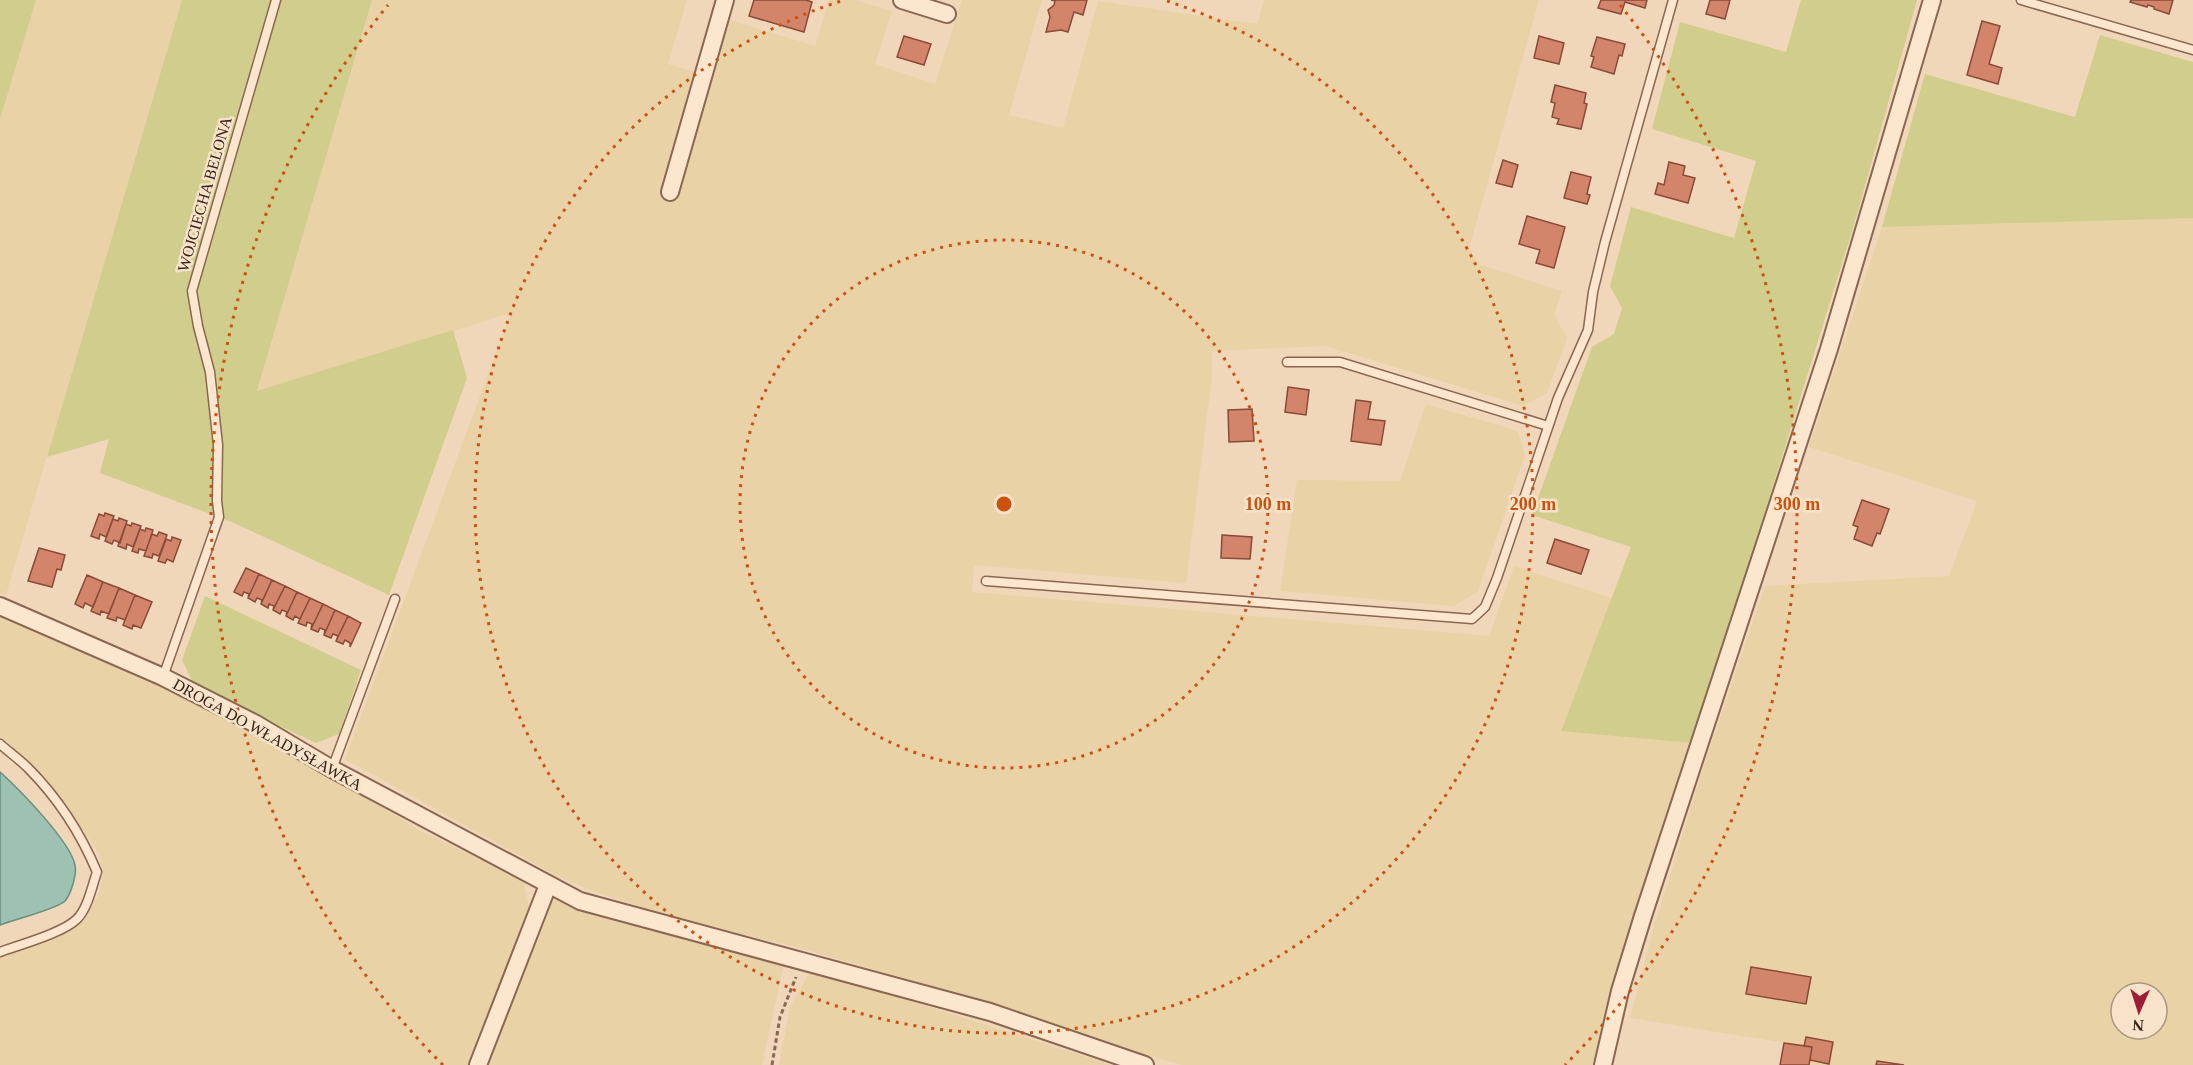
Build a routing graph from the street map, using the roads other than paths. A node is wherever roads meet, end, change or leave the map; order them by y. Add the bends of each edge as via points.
1 (276, 0) edge
2 (725, 0) edge
3 (902, 0) edge
4 (1673, 0) edge
5 (1932, 0) edge
6 (2021, 0) edge
7 (947, 14) dead end
8 (2193, 50) edge
9 (670, 192) dead end
10 (1287, 362) dead end
11 (1548, 426) junction
12 (986, 581) dead end
13 (395, 599) dead end
14 (0, 606) edge
15 (163, 677) junction
16 (0, 744) edge
17 (332, 769) junction
18 (548, 885) junction
19 (0, 952) edge
20 (478, 1065) edge
21 (1144, 1065) edge
22 (1603, 1065) edge

1 - 15 lane, WOJCIECHA BELONA via 192,291 210,372 218,445 219,517
2 - 9 street
3 - 7 street
4 - 11 lane via 1605,242 1588,330
5 - 22 street via 1829,349 1643,916
6 - 8 lane
10 - 11 lane via 1340,362
11 - 12 lane via 1489,597 1472,619
13 - 17 lane
14 - 15 street, DROGA DO WŁADYSŁAWKA
15 - 17 street, DROGA DO WŁADYSŁAWKA via 256,724
16 - 19 lane via 28,768 68,818 97,872 77,919 52,933
17 - 18 street, DROGA DO WŁADYSŁAWKA
18 - 20 street
18 - 21 street, DROGA DO WŁADYSŁAWKA via 580,901 990,1012

